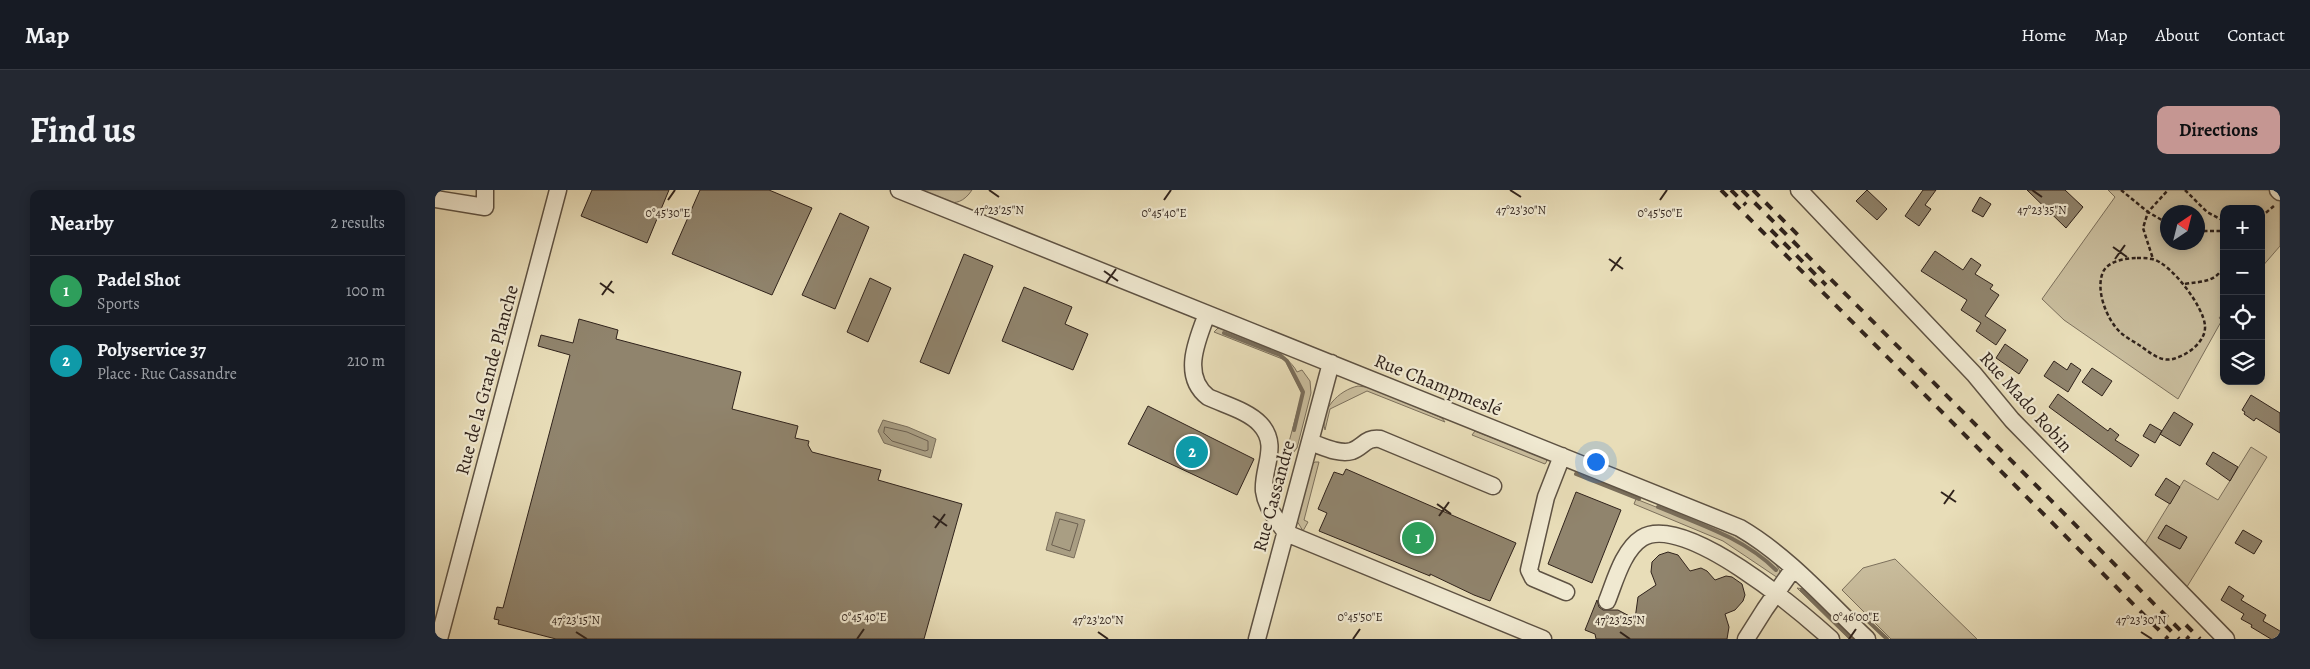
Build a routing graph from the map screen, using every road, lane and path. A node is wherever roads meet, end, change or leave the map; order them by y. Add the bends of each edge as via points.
1 (485, 190) edge
2 (558, 190) edge
3 (899, 190) edge
4 (1799, 190) edge
5 (2121, 190) edge
6 (2168, 190) edge
7 (2185, 190) edge
8 (435, 199) edge
9 (2280, 201) edge
10 (2148, 212) junction
11 (2265, 214) edge
12 (2160, 219) edge
13 (2220, 219) edge
14 (2205, 231) edge
15 (2220, 231) edge
16 (2153, 259) junction
17 (2220, 274) edge
18 (2185, 284) junction
19 (1207, 314) junction
20 (1331, 363) junction
21 (1310, 442) junction
22 (1562, 456) junction
23 (1493, 486) dead end
24 (1286, 533) junction
25 (1793, 569) junction
26 (1566, 592) dead end
27 (1775, 593) junction
28 (1607, 600) dead end
29 (439, 639) edge
30 (1257, 639) edge
31 (1543, 639) edge
32 (1747, 639) edge
33 (1831, 639) edge
34 (1867, 639) edge
35 (2226, 639) edge

1 - 8 street via 485,207
2 - 29 street, Rue de la Grande Planche
3 - 19 street, Rue Champmeslé
4 - 35 street, Rue Mado Robin via 1926,322 2019,427
5 - 10 path
6 - 10 path
7 - 13 path via 2207,212
9 - 11 path
10 - 12 path
10 - 16 path via 2143,228
14 - 15 path
16 - 18 path
16 - 18 path via 2125,258 2108,266 2103,271 2100,284 2110,318 2120,332 2159,359 2175,359 2189,352 2201,340 2205,326
17 - 18 path via 2209,282
19 - 20 street, Rue Champmeslé
19 - 24 street via 1193,355 1197,382 1208,397 1251,416 1265,431 1271,451 1264,492 1271,511
20 - 21 street, Rue Cassandre
20 - 22 street, Rue Champmeslé
21 - 23 street via 1331,450 1350,451 1371,438 1380,439
21 - 24 street, Rue Cassandre
22 - 25 street, Rue Champmeslé via 1739,528
22 - 26 street via 1546,497 1529,570 1533,578
24 - 30 street, Rue Cassandre
24 - 31 street
25 - 27 street
25 - 34 street, Rue Champmeslé
27 - 28 street via 1707,548 1678,536 1655,534 1640,539 1633,546
27 - 32 street
27 - 33 street

